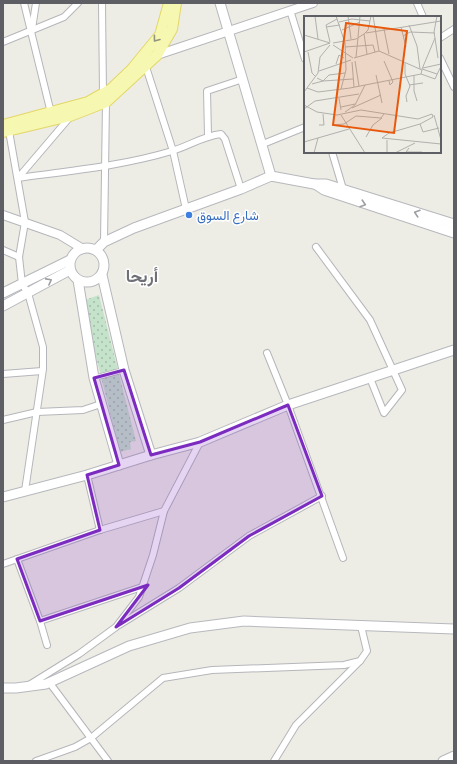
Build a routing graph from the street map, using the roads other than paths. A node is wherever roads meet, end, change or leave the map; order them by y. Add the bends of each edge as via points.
1 (24, 3) edge
2 (36, 3) edge
3 (78, 3) edge
4 (102, 3) edge
5 (169, 3) edge
6 (176, 3) edge
7 (220, 3) edge
8 (313, 3) edge
9 (417, 3) edge
10 (290, 10) junction
11 (423, 16) edge
12 (454, 29) edge
13 (32, 32) junction
14 (228, 32) junction
15 (441, 37) edge
16 (3, 42) edge
17 (157, 55) junction
18 (304, 56) edge
19 (441, 60) edge
20 (146, 67) junction
21 (243, 79) junction
22 (454, 87) edge
23 (105, 98) junction
24 (51, 113) junction
25 (70, 116) junction
26 (304, 127) edge
27 (5, 129) edge
28 (208, 135) junction
29 (263, 144) junction
30 (173, 151) junction
31 (332, 153) edge
32 (105, 166) junction
33 (271, 176) junction
34 (18, 178) junction
35 (314, 184) junction
36 (242, 189) junction
37 (343, 189) junction
38 (186, 209) junction
39 (3, 215) edge
40 (25, 222) junction
41 (454, 224) edge
42 (454, 233) edge
43 (104, 242) junction
44 (316, 247) dead end
45 (83, 249) junction
46 (3, 250) edge
47 (96, 250) junction
48 (19, 257) junction
49 (70, 260) junction
50 (70, 270) junction
51 (102, 275) junction
52 (78, 280) junction
53 (22, 284) junction
54 (3, 293) edge
55 (28, 293) junction
56 (3, 306) edge
57 (454, 350) edge
58 (267, 353) dead end
59 (124, 370) junction
60 (393, 370) junction
61 (42, 371) junction
62 (3, 374) edge
63 (94, 378) junction
64 (370, 378) junction
65 (101, 404) junction
66 (288, 405) junction
67 (37, 412) junction
68 (3, 420) edge
69 (200, 442) junction
70 (151, 455) junction
71 (119, 465) junction
72 (87, 475) junction
73 (25, 491) junction
74 (3, 496) edge
75 (322, 496) junction
76 (164, 511) junction
77 (100, 530) junction
78 (343, 558) dead end
79 (17, 559) junction
80 (3, 564) edge
81 (142, 587) junction
82 (40, 621) junction
83 (361, 626) junction
84 (116, 627) junction
85 (454, 630) edge
86 (47, 645) dead end
87 (360, 661) junction
88 (49, 682) junction
89 (26, 687) junction
90 (3, 688) edge
91 (91, 738) junction
92 (454, 756) edge
93 (36, 761) edge
94 (108, 761) edge
95 (274, 761) edge
96 (443, 761) edge

1 - 13 street
2 - 13 street
3 - 13 street via 64,17
4 - 23 street
5 -> 23 main road via 160,35
6 - 17 main road via 172,29
7 - 14 main road
8 - 10 street
9 - 11 street
10 - 14 street
10 - 18 street
12 - 15 street
13 - 16 street
13 - 24 street
14 - 17 street
14 - 21 main road
17 - 20 main road
19 - 22 street
20 - 23 main road
20 - 30 street
21 - 28 street via 207,91
21 - 29 main road
23 - 24 main road
23 - 25 main road
23 - 32 street
24 - 27 main road
25 - 27 main road
25 - 34 street
26 - 29 street
27 - 34 street
28 - 30 street
28 - 36 street via 221,134 225,139
29 - 33 main road
30 - 32 street
30 - 38 street
31 - 37 street
32 - 34 street
32 - 43 street
33 - 35 main road
33 - 36 main road
34 - 40 street
35 - 37 main road via 326,184
35 -> 42 main road via 324,190
36 - 38 main road
41 -> 37 main road
38 - 43 main road
39 - 40 street
40 - 45 street via 60,236
40 - 48 street
43 - 47 main road
44 - 60 street via 370,320
45 - 47 main road
45 - 49 main road via 74,253
46 - 48 street
47 - 51 main road via 103,259
48 - 53 street
49 - 50 main road
49 - 53 main road
50 - 52 main road
55 -> 50 main road
51 - 52 main road via 88,283
51 - 59 main road
52 - 63 main road
53 - 54 main road
53 - 55 street
55 - 56 main road
55 - 61 street via 43,347
57 - 60 main road
58 - 66 street
59 - 63 street
59 - 70 main road
60 - 64 main road
60 - 64 street via 402,390 384,413
61 - 62 street
61 - 67 street
63 - 65 main road
64 - 66 main road
65 - 67 street via 83,410
65 - 71 main road
66 - 69 main road
66 - 75 street
67 - 68 street
67 - 73 street
69 - 70 main road
69 - 76 street
70 - 71 main road
71 - 72 main road
72 - 73 main road
72 - 77 street
73 - 74 main road
75 - 78 street
75 - 84 street via 249,536 179,588
76 - 77 street
76 - 81 street
77 - 79 street
79 - 80 street
79 - 82 street
81 - 82 street
81 - 84 street via 139,597
82 - 86 street
83 - 85 main road
83 - 87 street via 367,652
83 - 88 main road via 244,621 190,628 129,646
84 - 89 street
87 - 91 street via 344,665 212,670 162,678
87 - 95 street via 296,725
88 - 89 main road
88 - 91 street
89 - 90 main road
91 - 93 street via 75,747
91 - 94 street
92 - 96 main road

